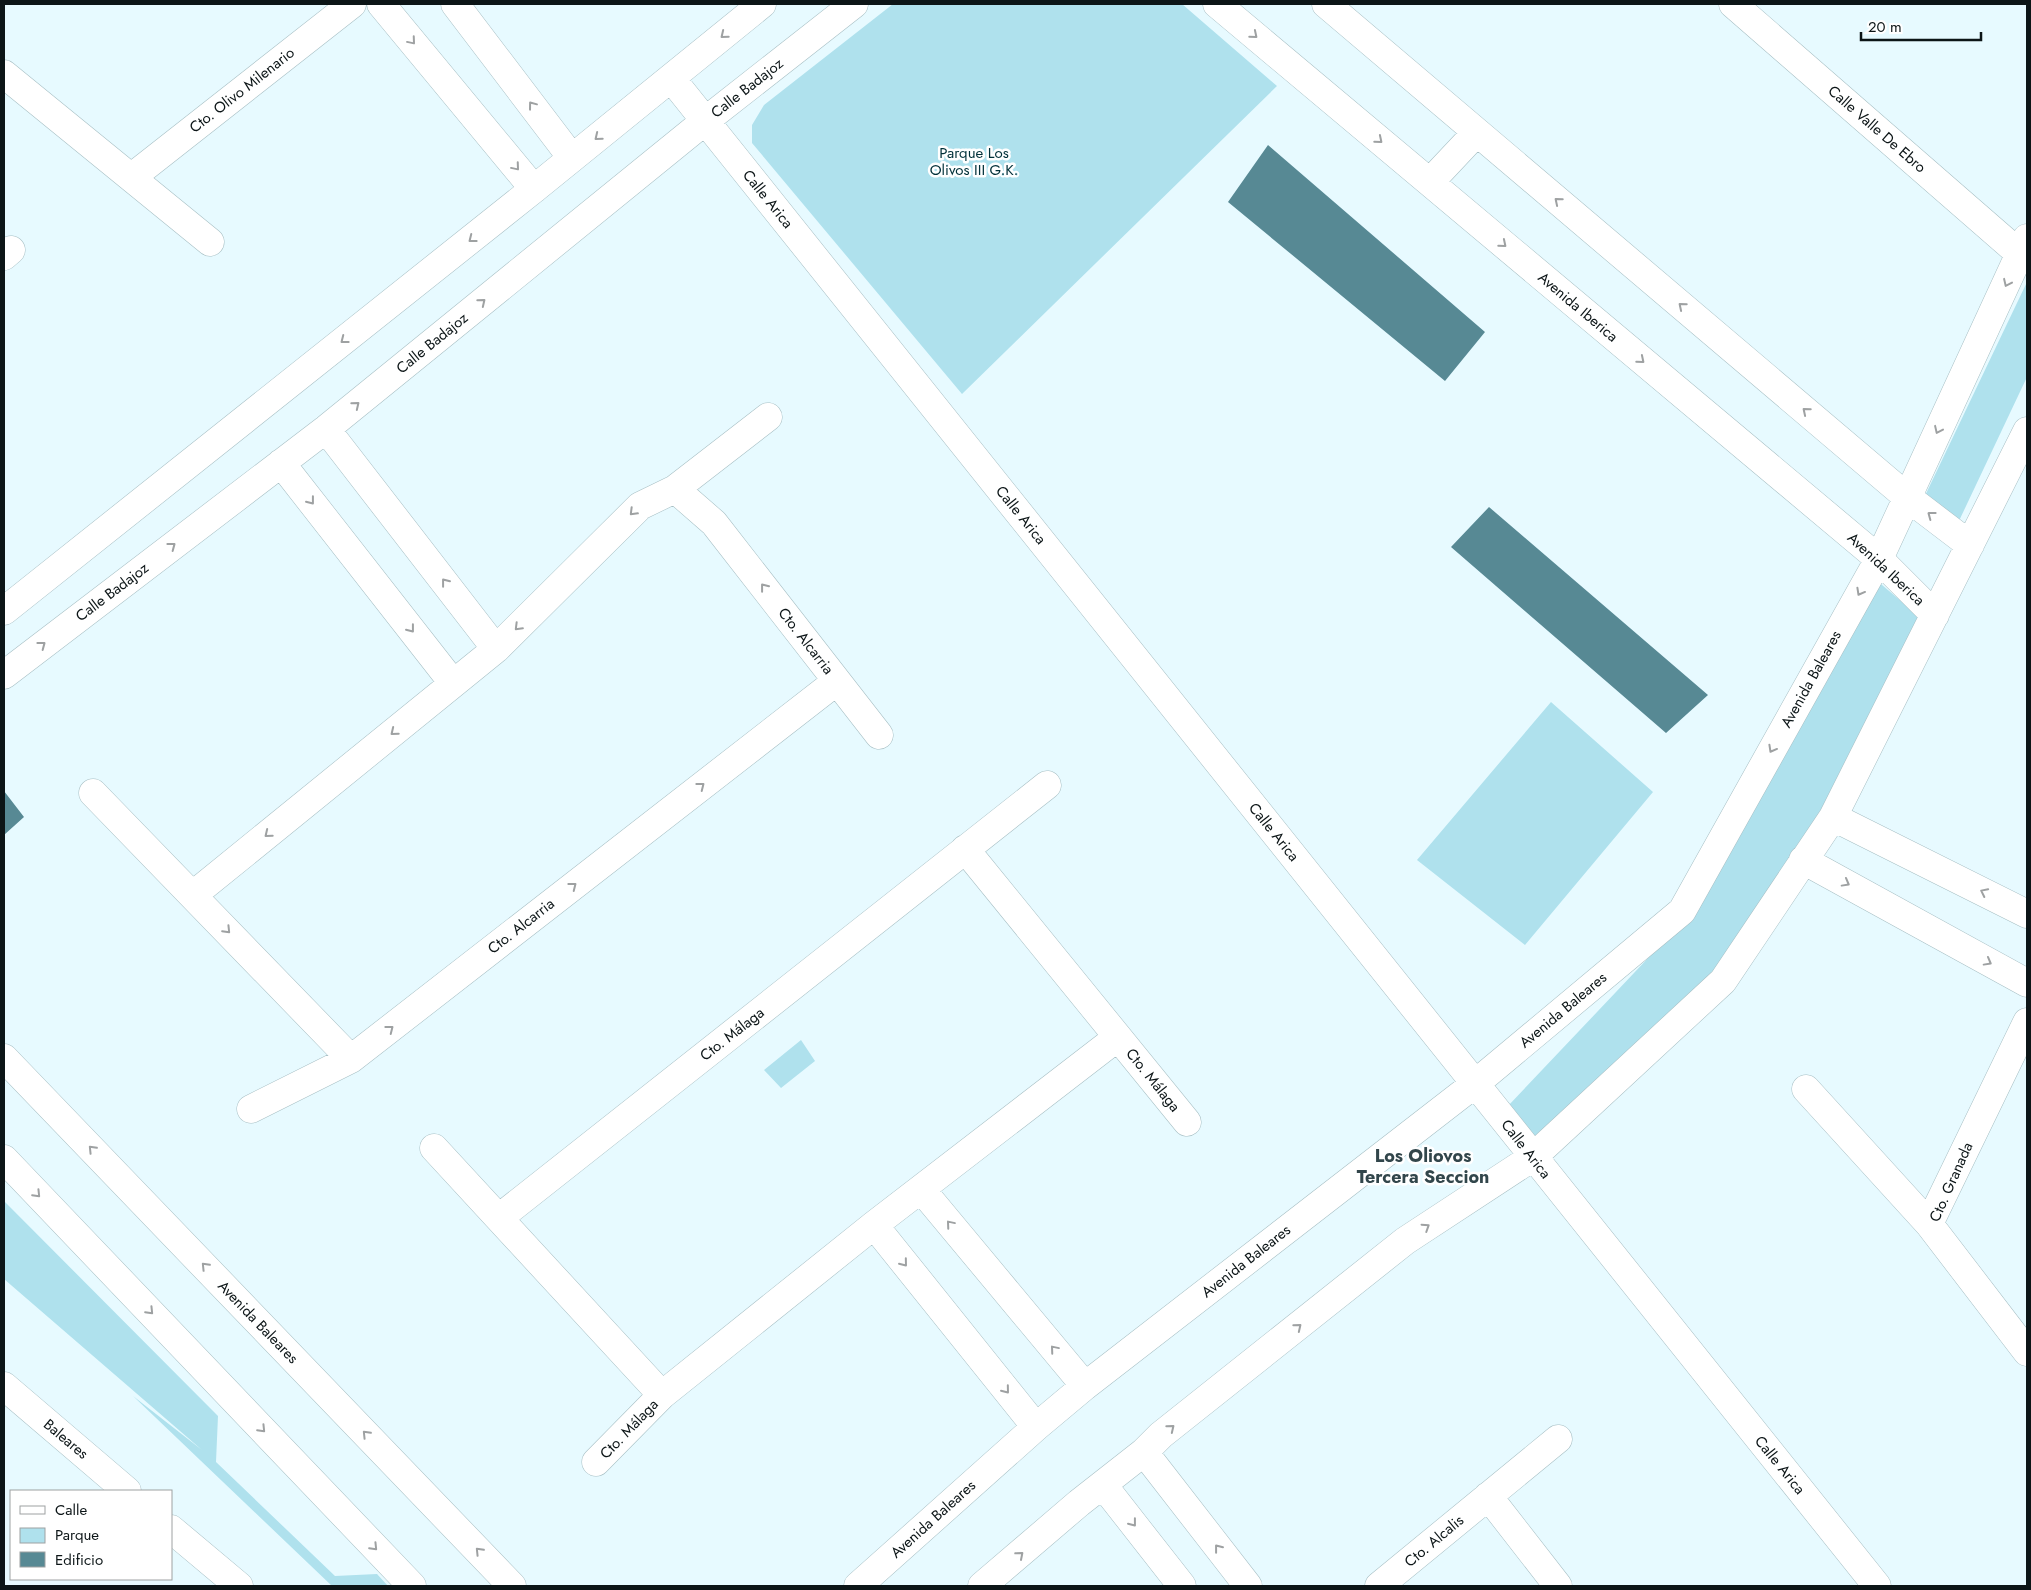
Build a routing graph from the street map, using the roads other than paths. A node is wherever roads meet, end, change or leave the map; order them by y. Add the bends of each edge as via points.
1 (352, 4) edge
2 (381, 4) edge
3 (455, 4) edge
4 (762, 4) edge
5 (854, 4) edge
6 (1217, 4) edge
7 (1326, 4) edge
8 (1733, 4) edge
9 (4, 74) edge
10 (671, 78) junction
11 (705, 121) junction
12 (1477, 132) junction
13 (572, 158) junction
14 (132, 177) junction
15 (1430, 182) junction
16 (534, 189) junction
17 (210, 242) dead end
18 (2024, 246) edge
19 (768, 417) dead end
20 (326, 429) junction
21 (2027, 431) edge
22 (281, 463) junction
23 (675, 489) junction
24 (1907, 497) junction
25 (1970, 545) junction
26 (1878, 558) junction
27 (4, 611) edge
28 (1935, 615) junction
29 (496, 649) junction
30 (6, 668) edge
31 (837, 681) junction
32 (453, 683) junction
33 (879, 735) dead end
34 (1048, 785) dead end
35 (93, 793) dead end
36 (1833, 817) junction
37 (966, 849) junction
38 (1803, 860) junction
39 (193, 895) junction
40 (2027, 914) edge
41 (2027, 983) edge
42 (2027, 1022) edge
43 (1118, 1037) junction
44 (4, 1058) edge
45 (351, 1059) junction
46 (1476, 1083) junction
47 (1806, 1089) dead end
48 (251, 1109) dead end
49 (1187, 1122) dead end
50 (434, 1148) dead end
51 (1532, 1158) junction
52 (4, 1159) edge
53 (921, 1189) junction
54 (499, 1218) junction
55 (1929, 1224) junction
56 (874, 1226) junction
57 (2027, 1352) edge
58 (4, 1386) edge
59 (1086, 1386) junction
60 (662, 1395) junction
61 (1036, 1427) junction
62 (1558, 1439) dead end
63 (1144, 1452) junction
64 (596, 1462) dead end
65 (1103, 1485) junction
66 (126, 1490) edge
67 (1488, 1496) junction
68 (172, 1530) edge
69 (239, 1586) edge
70 (412, 1586) edge
71 (512, 1586) edge
72 (858, 1586) edge
73 (982, 1586) edge
74 (1182, 1586) edge
75 (1248, 1586) edge
76 (1379, 1586) edge
77 (1558, 1586) edge
78 (1877, 1586) edge

1 - 14 street, Cto. Olivo Milenario
2 -> 16 street
13 -> 3 street
4 -> 10 street
5 - 11 street, Calle Badajoz
6 -> 15 street, Avenida Iberica
7 - 12 street
8 - 18 street, Calle Valle De Ebro
9 - 14 street
10 - 11 street, Calle Arica
10 -> 13 street
20 -> 11 street, Calle Badajoz
11 - 46 street, Calle Arica
12 - 15 street
24 -> 12 street
13 - 16 street
14 - 17 street
15 -> 26 street, Avenida Iberica
16 -> 27 street
18 -> 24 street, Avenida Baleares
19 - 23 street
20 - 22 street, Calle Badajoz
29 -> 20 street
21 - 25 street
30 -> 22 street, Calle Badajoz
22 -> 32 street
23 -> 29 street via 640,506
31 -> 23 street, Cto. Alcarria via 714,523
25 -> 24 street
24 - 26 street, Avenida Baleares
25 - 28 street
26 - 28 street, Avenida Iberica
26 -> 46 street, Avenida Baleares via 1682,911
28 - 36 street
29 - 32 street
31 - 33 street
45 -> 31 street, Cto. Alcarria
32 -> 39 street
34 - 37 street, Cto. Málaga
35 - 39 street
36 - 38 street
40 -> 36 street
37 - 43 street, Cto. Málaga
37 - 54 street, Cto. Málaga
38 -> 41 street
38 - 51 street via 1723,981
39 -> 45 street
42 - 55 street, Cto. Granada
43 - 49 street, Cto. Málaga
43 - 53 street, Cto. Málaga
71 -> 44 street, Avenida Baleares
45 - 48 street, Cto. Alcarria
46 - 51 street, Calle Arica
46 - 59 street, Avenida Baleares
47 - 55 street
50 - 54 street, Cto. Málaga
63 -> 51 street via 1405,1241
51 - 78 street, Calle Arica
52 -> 70 street
53 - 56 street, Cto. Málaga
59 -> 53 street
54 - 60 street, Cto. Málaga
55 - 57 street, Cto. Granada
56 - 60 street, Cto. Málaga
56 -> 61 street
58 - 66 street, Baleares
59 - 61 street, Avenida Baleares
60 - 64 street, Cto. Málaga
61 - 72 street, Avenida Baleares
62 - 67 street, Cto. Alcalis
63 - 65 street
75 -> 63 street
73 -> 65 street
65 -> 74 street
67 - 76 street, Cto. Alcalis
67 - 77 street
68 - 69 street

